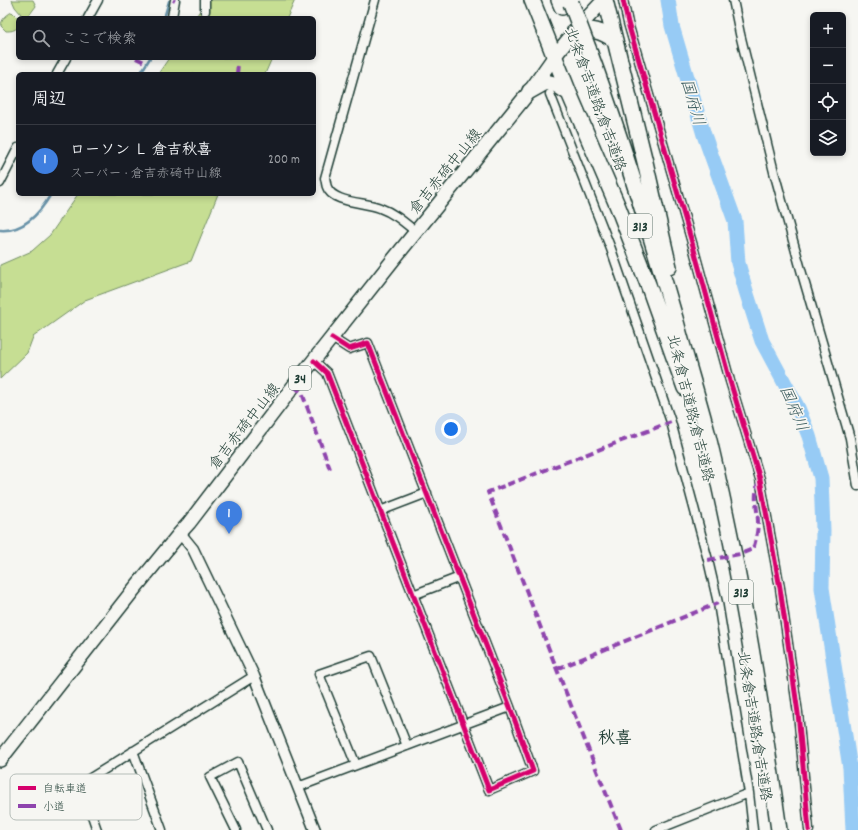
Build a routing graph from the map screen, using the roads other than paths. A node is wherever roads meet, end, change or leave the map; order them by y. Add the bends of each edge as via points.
1 (98, 0) edge
2 (175, 0) edge
3 (205, 0) edge
4 (376, 0) edge
5 (532, 0) edge
6 (604, 0) edge
7 (623, 0) edge
8 (733, 0) edge
9 (565, 2) edge
10 (205, 11) dead end
11 (89, 16) edge
12 (172, 16) dead end
13 (575, 31) junction
14 (615, 40) junction
15 (584, 50) junction
16 (554, 57) junction
17 (65, 60) edge
18 (58, 72) edge
19 (530, 91) junction
20 (569, 93) junction
21 (550, 94) dead end
22 (16, 152) edge
23 (0, 183) edge
24 (416, 232) junction
25 (332, 338) junction
26 (686, 358) junction
27 (314, 361) junction
28 (690, 403) junction
29 (858, 486) edge
30 (427, 493) junction
31 (380, 511) junction
32 (180, 533) junction
33 (460, 577) junction
34 (413, 594) junction
35 (254, 676) junction
36 (510, 707) junction
37 (463, 725) junction
38 (407, 746) junction
39 (133, 751) junction
40 (0, 760) edge
41 (356, 765) junction
42 (97, 774) edge
43 (141, 774) edge
44 (142, 776) edge
45 (298, 787) junction
46 (749, 793) junction
47 (94, 820) edge
48 (97, 830) edge
49 (162, 830) edge
50 (236, 830) edge
51 (267, 830) edge
52 (315, 830) edge
53 (656, 830) edge
54 (753, 830) edge
55 (771, 830) edge
56 (779, 830) edge
57 (809, 830) edge

1 - 11 street
2 - 12 street
3 - 10 street
4 - 24 street via 326,178 327,189 338,198 380,208 402,220
5 - 16 highway
6 - 13 main road, 倉吉赤碕中山線 / 34
6 - 14 highway
7 - 57 street via 760,479 780,588 798,712
8 - 29 street via 774,172 850,438
9 - 15 highway, 北条倉吉道路;倉吉道路 / 313, bridge
13 - 14 highway via 587,29 603,33
13 - 16 main road, 倉吉赤碕中山線 / 34
14 - 26 highway via 664,239
15 - 26 highway, 北条倉吉道路;倉吉道路 / 313 via 620,139
15 - 28 highway, 北条倉吉道路;倉吉道路 / 313 via 652,265
16 - 19 main road, 倉吉赤碕中山線 / 34
16 - 20 highway
17 - 18 street
19 - 20 highway via 546,82 557,85
19 - 24 main road, 倉吉赤碕中山線 / 34
20 - 28 highway via 621,214
21 - 46 street via 611,249 671,422 718,603
22 - 23 street
24 - 25 main road, 倉吉赤碕中山線 / 34
25 - 27 main road, 倉吉赤碕中山線 / 34
25 - 30 street via 349,349 368,343
26 - 56 highway, 北条倉吉道路;倉吉道路 / 313 via 706,431 743,601
27 - 31 street via 328,373
27 - 32 main road, 倉吉赤碕中山線 / 34
28 - 55 highway, 北条倉吉道路;倉吉道路 / 313 via 735,603 752,693
30 - 31 street
30 - 33 street
31 - 34 street
32 - 35 street via 193,549
32 - 40 main road, 倉吉赤碕中山線 / 34
33 - 34 street
33 - 36 street
34 - 37 street
35 - 39 street
35 - 45 street
36 - 37 street
36 - 37 street via 533,771 489,790
37 - 38 street
38 - 41 street
38 - 41 street via 371,656 319,674
39 - 42 street
39 - 43 street
41 - 45 street
44 - 49 street
45 - 52 street
46 - 53 street
46 - 54 street
47 - 48 street
50 - 51 street via 210,777 238,762

